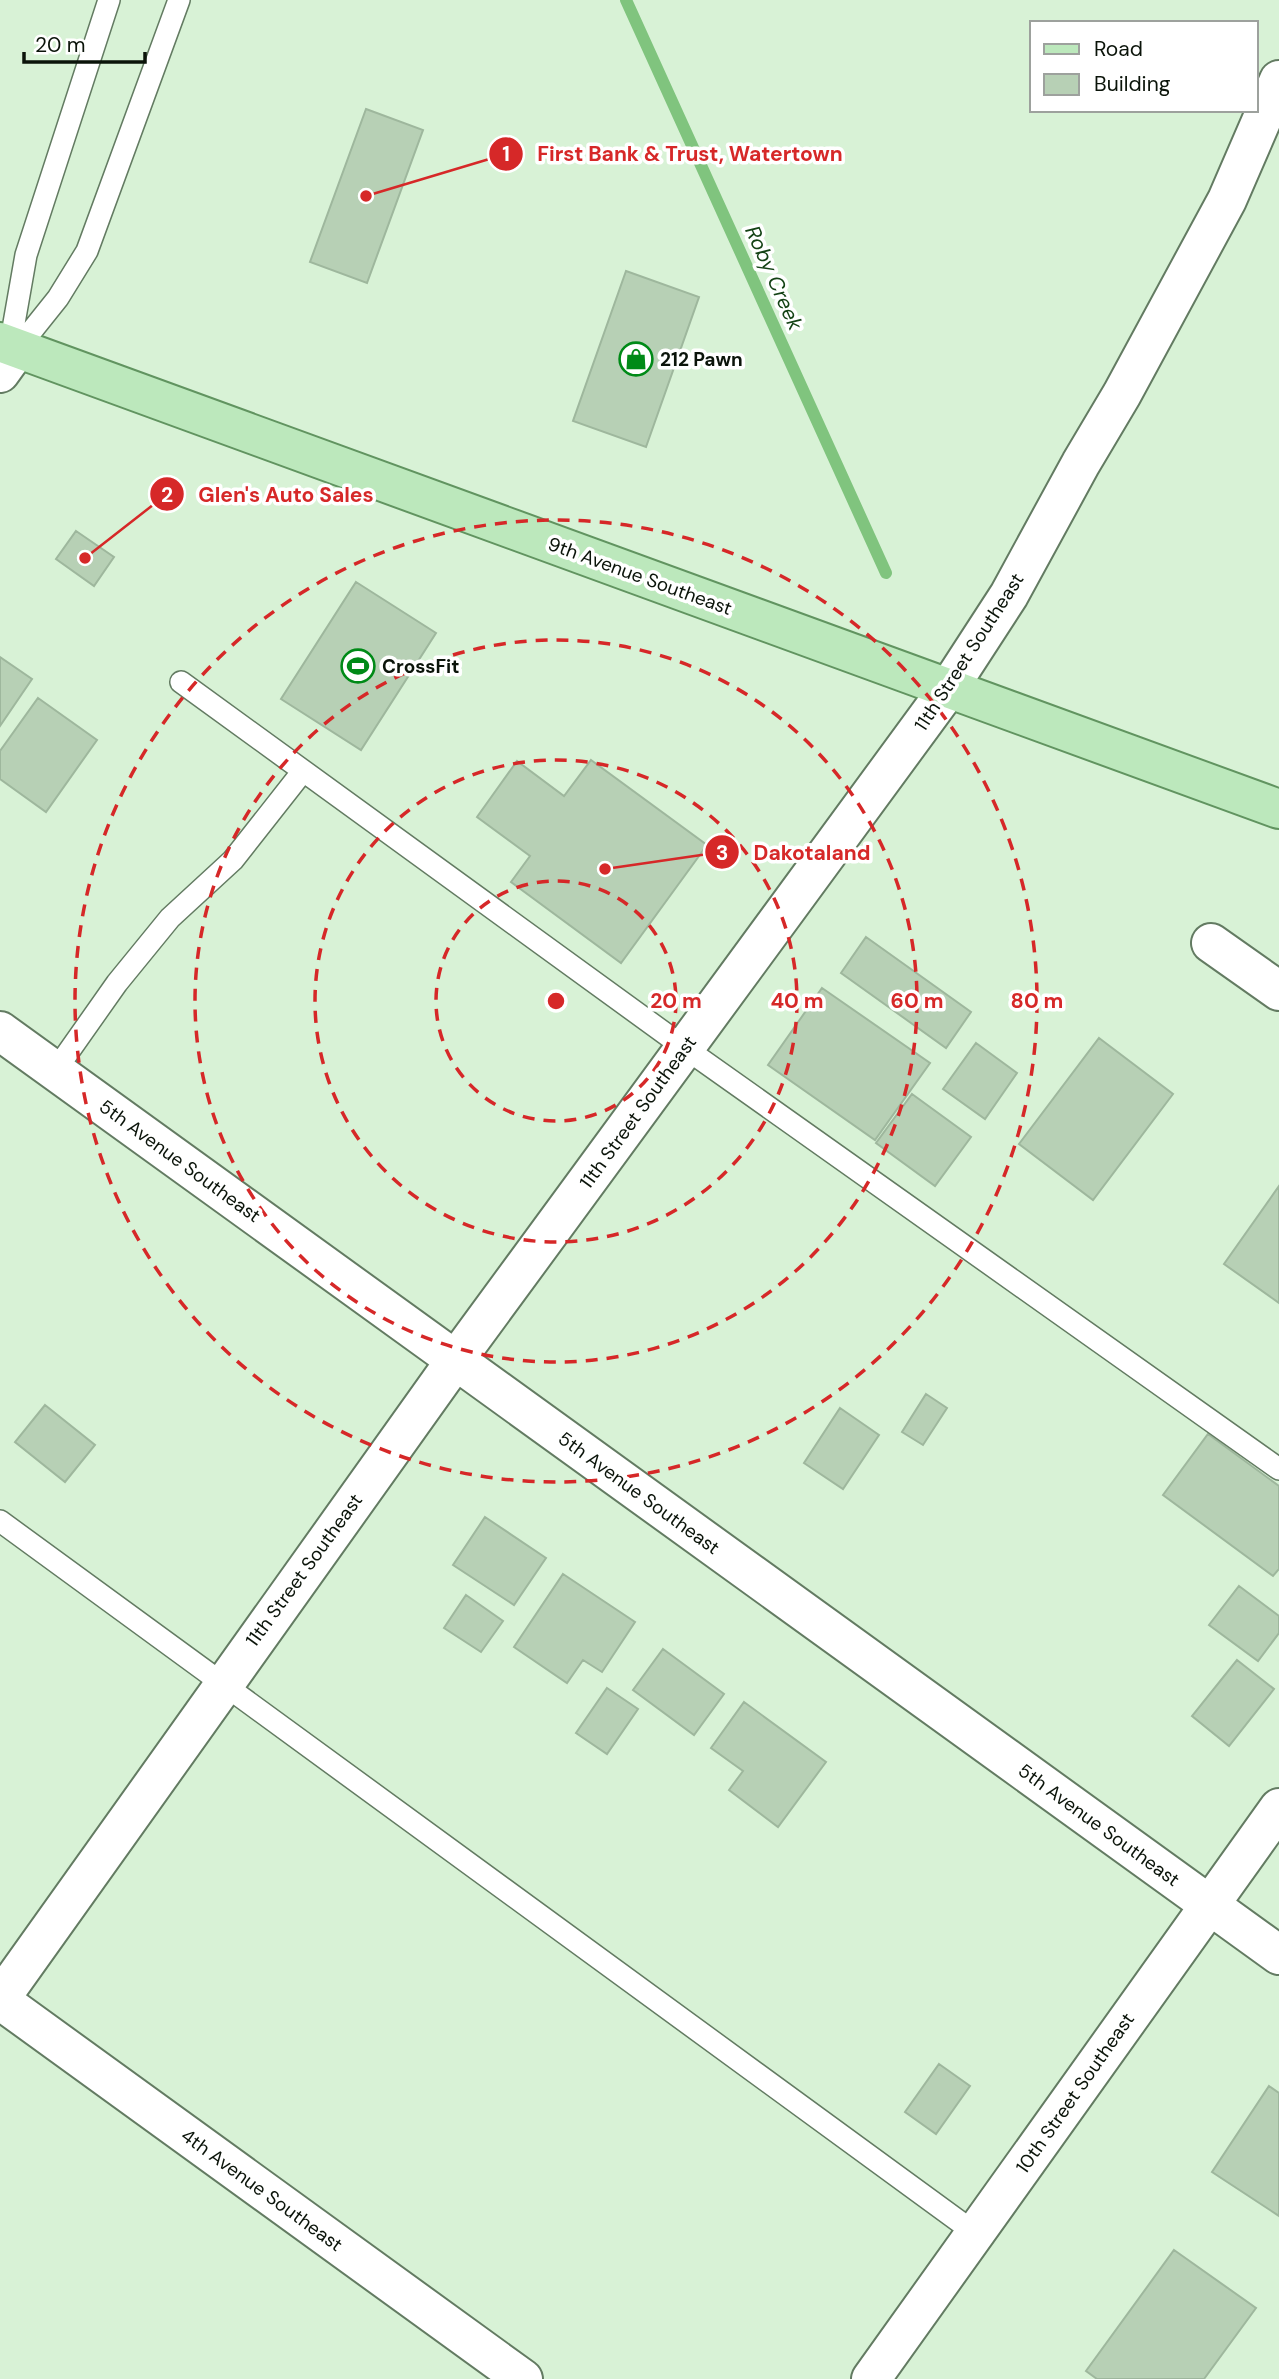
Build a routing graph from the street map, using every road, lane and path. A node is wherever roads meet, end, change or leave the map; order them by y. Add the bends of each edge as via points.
1 (109, 0) edge
2 (179, 0) edge
3 (1279, 80) edge
4 (7, 352) edge
5 (181, 682) dead end
6 (948, 688) junction
7 (303, 771) junction
8 (1279, 809) edge
9 (1211, 943) dead end
10 (1279, 990) edge
11 (0, 1031) edge
12 (685, 1048) junction
13 (55, 1071) junction
14 (455, 1361) junction
15 (1279, 1469) edge
16 (0, 1521) edge
17 (222, 1684) junction
18 (1279, 1808) edge
19 (1210, 1904) junction
20 (1279, 1955) edge
21 (0, 2000) edge
22 (975, 2233) junction
23 (523, 2379) edge
24 (871, 2379) edge

1 - 4 lane via 26,255
2 - 4 lane via 87,251 58,298
3 - 6 street, 11th Street Southeast via 1227,200 1129,382 1009,595
4 - 6 main road, 9th Avenue Southeast
5 - 7 lane
6 - 8 main road, 9th Avenue Southeast
6 - 12 street, 11th Street Southeast
7 - 12 lane
7 - 13 lane via 233,860 162,929 117,982
9 - 10 street
11 - 13 street, 5th Avenue Southeast
12 - 14 street, 11th Street Southeast
12 - 15 lane
13 - 14 street, 5th Avenue Southeast
14 - 17 street, 11th Street Southeast
14 - 19 street, 5th Avenue Southeast
16 - 17 lane
17 - 21 street, 11th Street Southeast
17 - 22 lane
18 - 19 street, 10th Street Southeast
19 - 20 street, 5th Avenue Southeast
19 - 22 street, 10th Street Southeast
21 - 23 street, 4th Avenue Southeast
22 - 24 street, 10th Street Southeast

